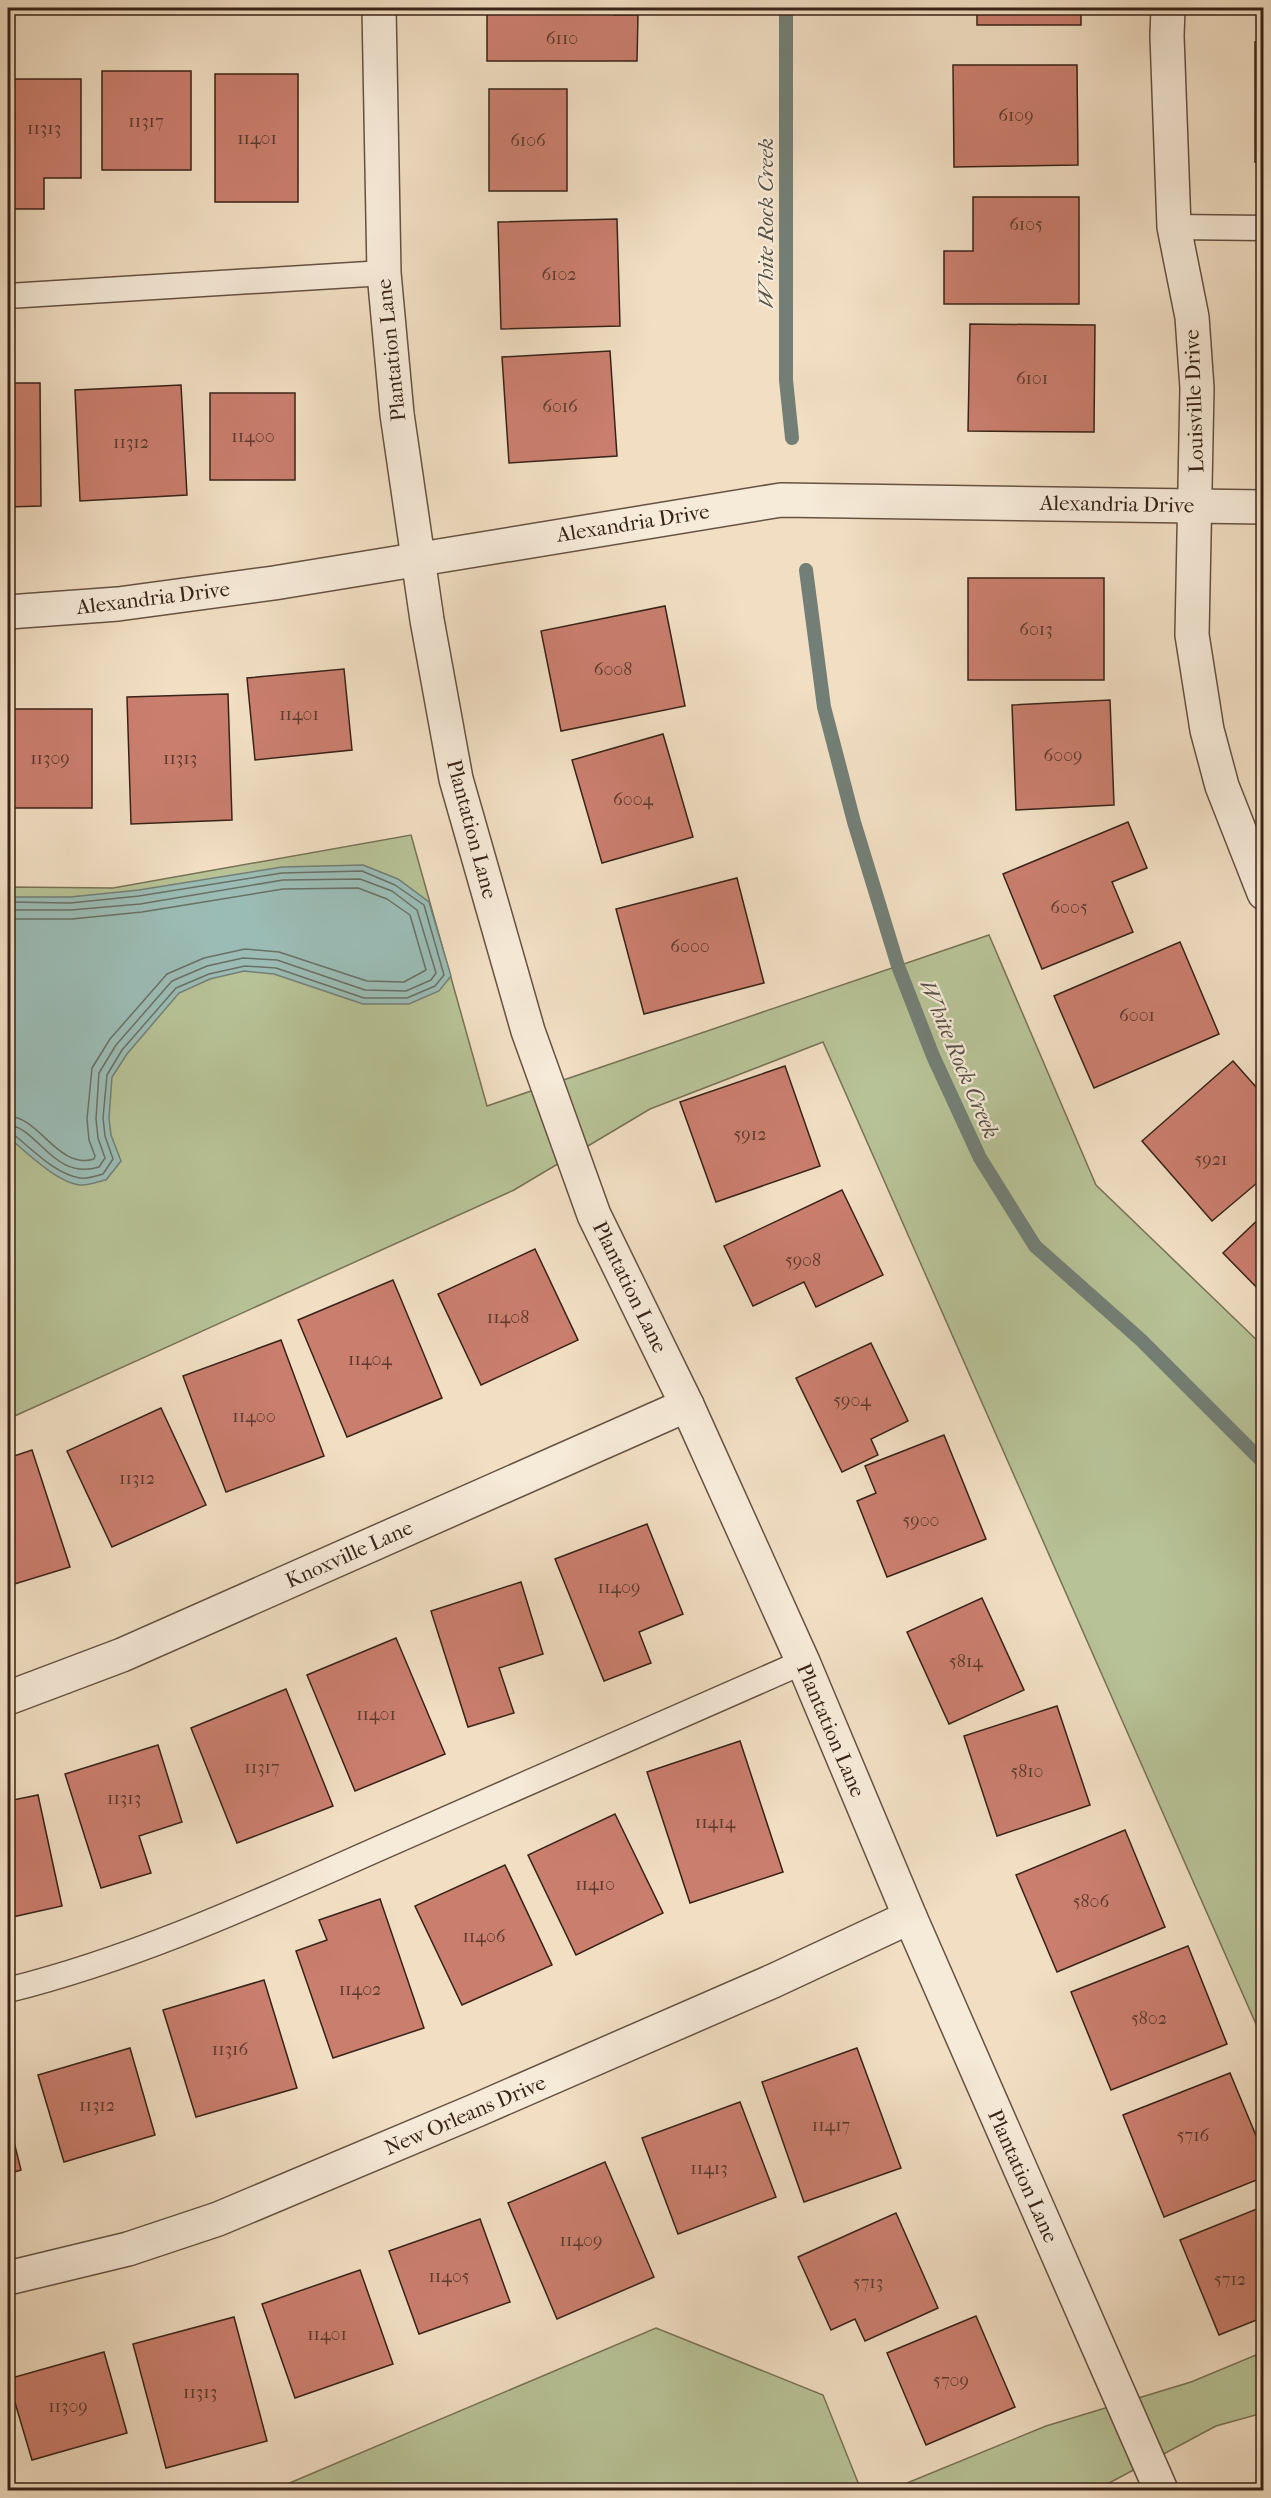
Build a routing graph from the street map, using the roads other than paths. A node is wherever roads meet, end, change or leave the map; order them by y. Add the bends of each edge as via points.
1 (379, 8) edge
2 (1168, 8) edge
3 (1174, 226) junction
4 (1263, 228) edge
5 (384, 273) junction
6 (8, 296) edge
7 (1196, 506) junction
8 (1263, 507) edge
9 (418, 558) junction
10 (8, 612) edge
11 (1262, 885) edge
12 (687, 1405) junction
13 (803, 1662) junction
14 (8, 1698) edge
15 (910, 1917) junction
16 (8, 1990) edge
17 (8, 2278) edge
18 (1161, 2490) edge

1 - 5 street, Plantation Lane
2 - 3 street, Louisville Drive
3 - 4 lane
3 - 7 street, Louisville Drive via 1192,317 1197,388
5 - 6 lane
5 - 9 street, Plantation Lane via 397,414
7 - 8 street, Alexandria Drive
7 - 9 street, Alexandria Drive via 781,500
7 - 11 street, Louisville Drive via 1192,635 1207,730 1222,786
9 - 10 street, Alexandria Drive via 118,604
9 - 12 street, Plantation Lane via 456,779 528,1031 594,1215
12 - 13 street, Plantation Lane
12 - 14 street, Knoxville Lane via 122,1655
13 - 15 street, Plantation Lane
13 - 16 lane via 158,1944
15 - 17 street, New Orleans Drive via 773,1981 218,2219 128,2250
15 - 18 street, Plantation Lane

